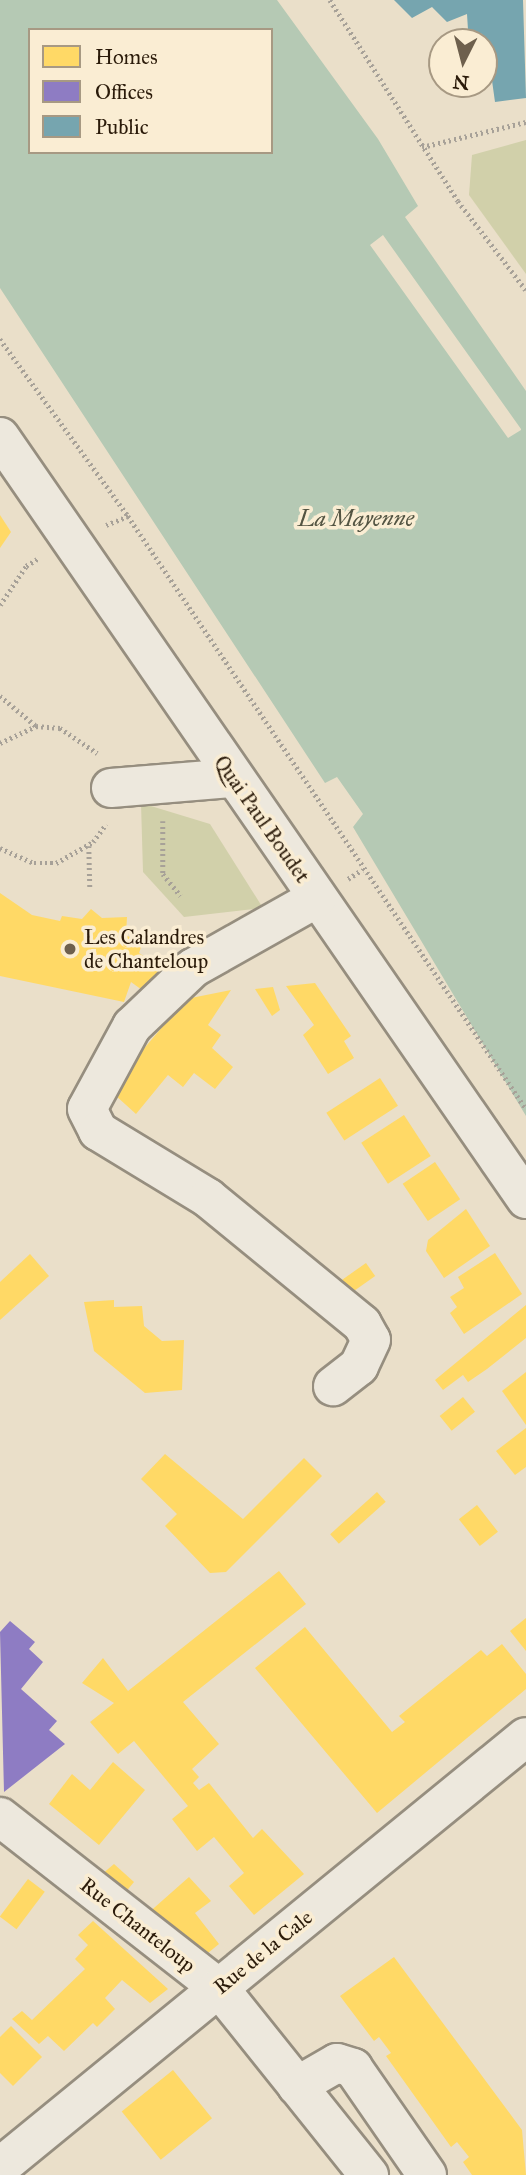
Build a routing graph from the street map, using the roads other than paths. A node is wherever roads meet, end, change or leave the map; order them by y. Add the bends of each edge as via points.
1 (0, 437) edge
2 (233, 778) junction
3 (111, 788) road end
4 (317, 898) junction
5 (526, 1199) edge
6 (333, 1386) dead end
7 (526, 1737) edge
8 (0, 1817) edge
9 (219, 1988) junction
10 (297, 2086) junction
11 (0, 2167) edge
12 (369, 2175) edge
13 (427, 2175) edge

1 - 2 street, Quai Paul Boudet
2 - 3 street
2 - 4 street, Quai Paul Boudet
4 - 5 street, Quai Paul Boudet
4 - 6 street via 193,968 132,1026 87,1109 99,1131 208,1198 362,1324 371,1340 359,1366
7 - 9 street, Rue de la Cale
8 - 9 street, Rue Chanteloup
9 - 10 street, Rue Chanteloup
9 - 11 street, Rue de la Cale
10 - 12 street, Rue Chanteloup
10 - 13 street via 337,2063 353,2068

